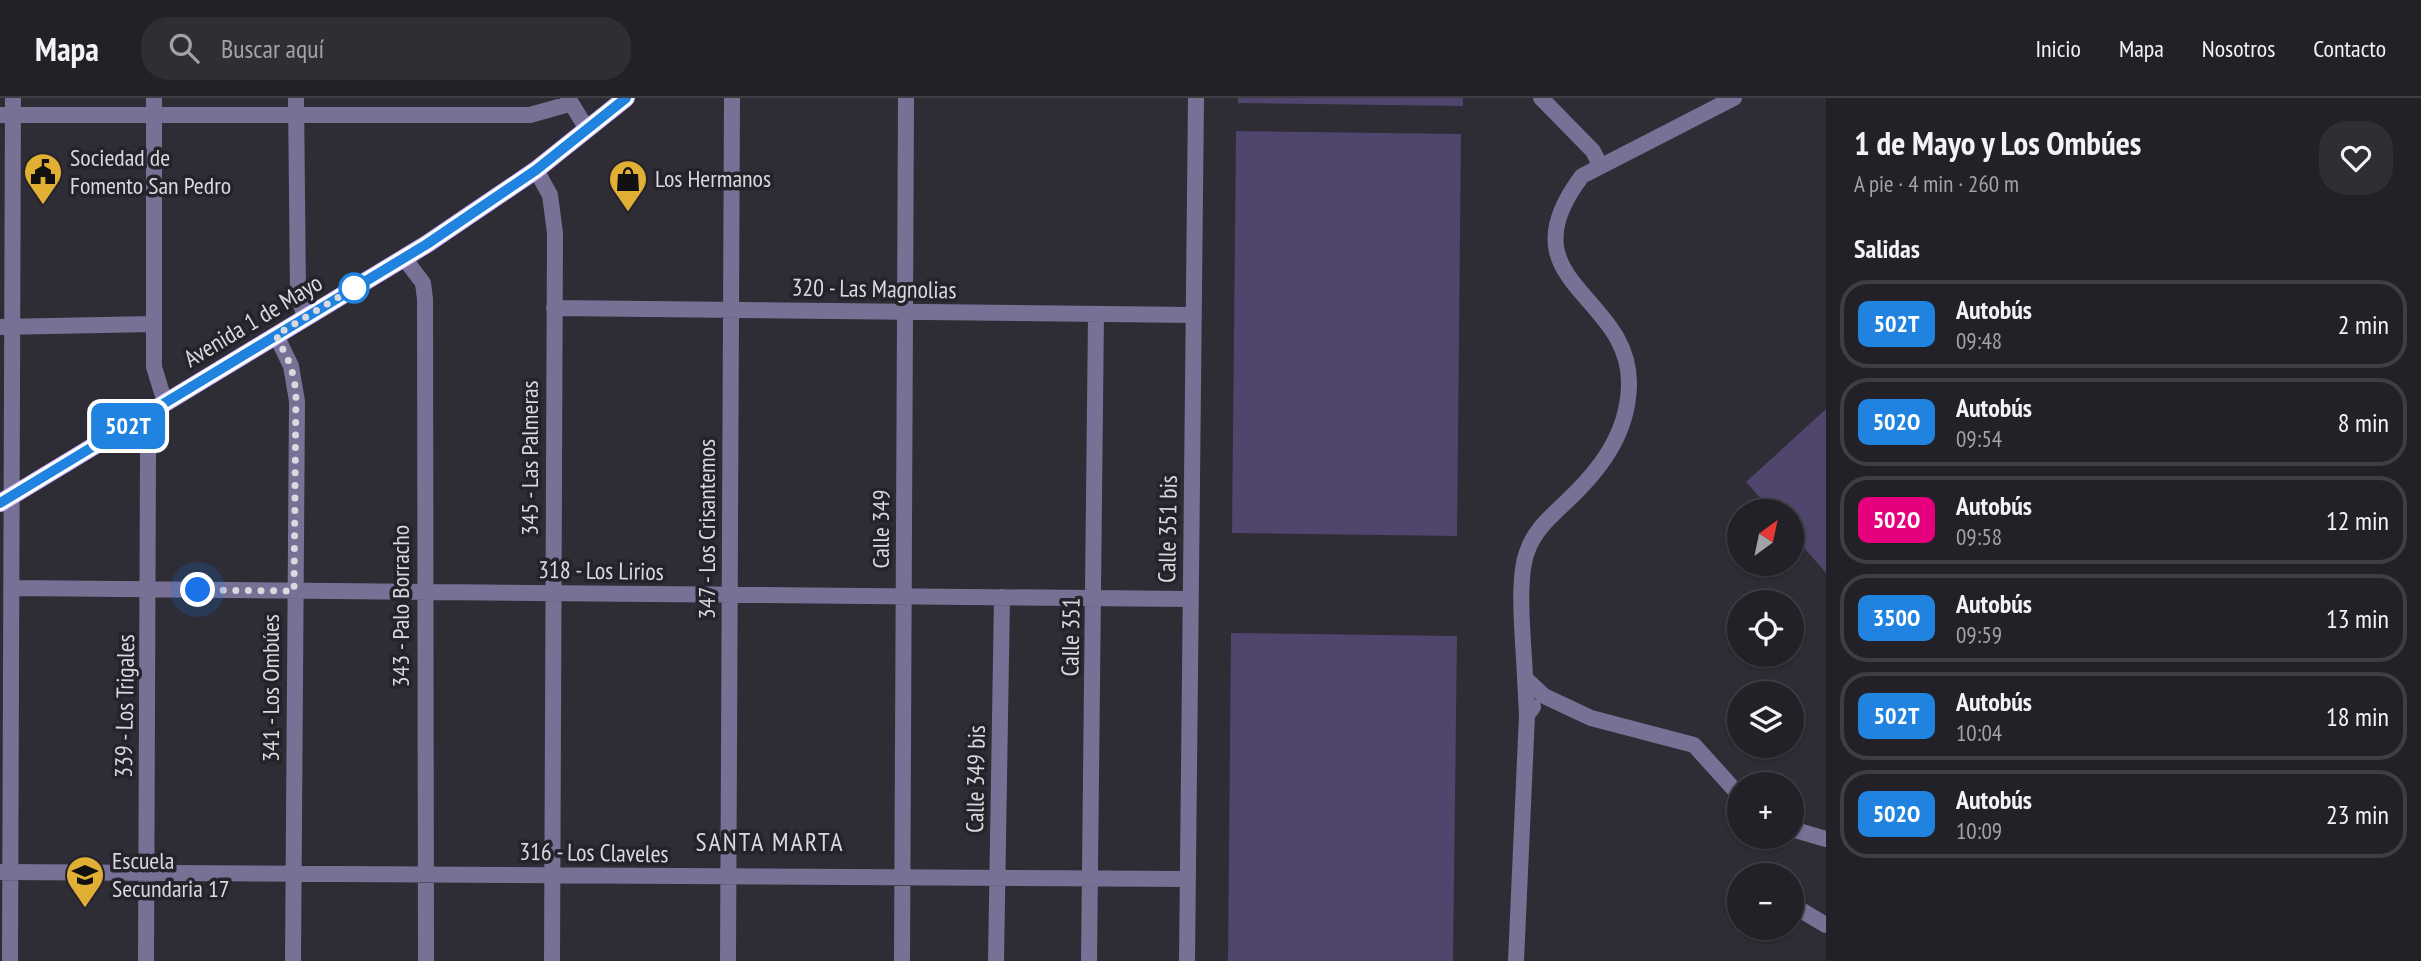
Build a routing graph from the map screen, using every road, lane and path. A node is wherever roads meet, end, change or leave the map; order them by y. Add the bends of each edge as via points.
1 (13, 98) edge
2 (153, 98) edge
3 (296, 98) edge
4 (626, 98) edge
5 (733, 98) edge
6 (906, 98) edge
7 (1196, 98) edge
8 (1541, 98) edge
9 (1734, 98) edge
10 (569, 101) edge
11 (425, 106) edge
12 (6, 115) edge
13 (154, 115) junction
14 (296, 115) junction
15 (587, 129) junction
16 (1600, 165) junction
17 (536, 170) junction
18 (404, 258) junction
19 (554, 308) junction
20 (731, 310) junction
21 (904, 312) junction
22 (1096, 314) junction
23 (1193, 315) junction
24 (305, 318) junction
25 (153, 324) junction
26 (6, 327) edge
27 (276, 335) junction
28 (168, 401) junction
29 (148, 452) dead end
30 (6, 500) edge
31 (12, 588) junction
32 (149, 590) junction
33 (294, 591) junction
34 (423, 592) junction
35 (552, 593) junction
36 (730, 595) junction
37 (904, 596) junction
38 (1002, 597) junction
39 (1094, 598) junction
40 (1190, 598) junction
41 (1525, 678) junction
42 (1544, 696) junction
43 (1527, 715) junction
44 (1727, 782) edge
45 (1804, 833) edge
46 (1826, 839) edge
47 (5, 872) edge
48 (146, 873) junction
49 (294, 873) junction
50 (426, 874) junction
51 (552, 875) junction
52 (728, 877) junction
53 (902, 877) junction
54 (997, 878) junction
55 (1089, 878) junction
56 (1188, 879) junction
57 (1804, 912) edge
58 (1826, 925) edge
59 (10, 961) edge
60 (146, 961) edge
61 (293, 961) edge
62 (426, 961) edge
63 (552, 961) edge
64 (728, 961) edge
65 (902, 961) edge
66 (996, 961) edge
67 (1089, 961) edge
68 (1187, 961) edge
69 (1516, 961) edge

1 - 12 street
2 - 13 street
3 - 14 street
4 - 15 main road, Avenida 1 de Mayo
5 - 20 street, 347 - Los Crisantemos
6 - 21 street, Calle 349
7 - 23 street, Calle 351 bis
8 - 16 street via 1593,151
9 - 16 street
10 - 11 street via 530,115
10 - 15 street
11 - 14 street
12 - 13 street
12 - 26 street
13 - 14 street
13 - 25 street
14 - 24 street via 298,293
15 - 17 main road, Avenida 1 de Mayo
16 - 41 street via 1582,176 1567,197 1554,243 1570,280 1607,322 1618,342 1629,382 1628,404 1608,456 1543,524 1527,552 1522,570
17 - 18 main road, Avenida 1 de Mayo
17 - 19 street, 345 - Las Palmeras via 550,195 555,233
18 - 24 main road, Avenida 1 de Mayo
18 - 34 street, 343 - Palo Borracho via 423,283 425,299
19 - 20 street, 320 - Las Magnolias
19 - 35 street, 345 - Las Palmeras
20 - 21 street, 320 - Las Magnolias
20 - 36 street, 347 - Los Crisantemos
21 - 22 street, 320 - Las Magnolias
21 - 37 street, Calle 349
22 - 23 street, 320 - Las Magnolias
22 - 39 street, Calle 351
23 - 40 street, Calle 351 bis
24 - 27 main road, Avenida 1 de Mayo
25 - 26 street
25 - 28 street via 154,367
26 - 30 street
27 - 28 main road, Avenida 1 de Mayo
27 - 33 street, 341 - Los Ombúes via 291,366 296,390
28 - 30 main road, Avenida 1 de Mayo
29 - 32 street, 339 - Los Trigales
30 - 31 street
31 - 32 street, 318 - Los Lirios
31 - 47 street
32 - 33 street, 318 - Los Lirios
32 - 48 street, 339 - Los Trigales
33 - 34 street, 318 - Los Lirios
33 - 49 street, 341 - Los Ombúes
34 - 35 street, 318 - Los Lirios
34 - 50 street, 343 - Palo Borracho
35 - 36 street, 318 - Los Lirios
35 - 51 street, 345 - Las Palmeras
36 - 37 street, 318 - Los Lirios
36 - 52 street, 347 - Los Crisantemos
37 - 38 street, 318 - Los Lirios
37 - 53 street, Calle 349
38 - 39 street, 318 - Los Lirios
38 - 54 street, Calle 349 bis
39 - 40 street, 318 - Los Lirios
39 - 55 street, Calle 351
40 - 56 street, Calle 351 bis
41 - 42 street
41 - 43 street
42 - 43 street
42 - 44 street via 1618,727 1694,745
43 - 69 street
45 - 46 street
47 - 48 street, 316 - Los Claveles
47 - 59 street
48 - 49 street, 316 - Los Claveles
48 - 60 street, 339 - Los Trigales
49 - 50 street, 316 - Los Claveles
49 - 61 street, 341 - Los Ombúes
50 - 51 street, 316 - Los Claveles
50 - 62 street, 343 - Palo Borracho
51 - 52 street, 316 - Los Claveles
51 - 63 street, 345 - Las Palmeras
52 - 53 street, 316 - Los Claveles
52 - 64 street, 347 - Los Crisantemos
53 - 54 street, 316 - Los Claveles
53 - 65 street, Calle 349
54 - 55 street, 316 - Los Claveles
54 - 66 street, Calle 349 bis
55 - 56 street, 316 - Los Claveles
55 - 67 street, Calle 351
56 - 68 street, Calle 351 bis
57 - 58 street

